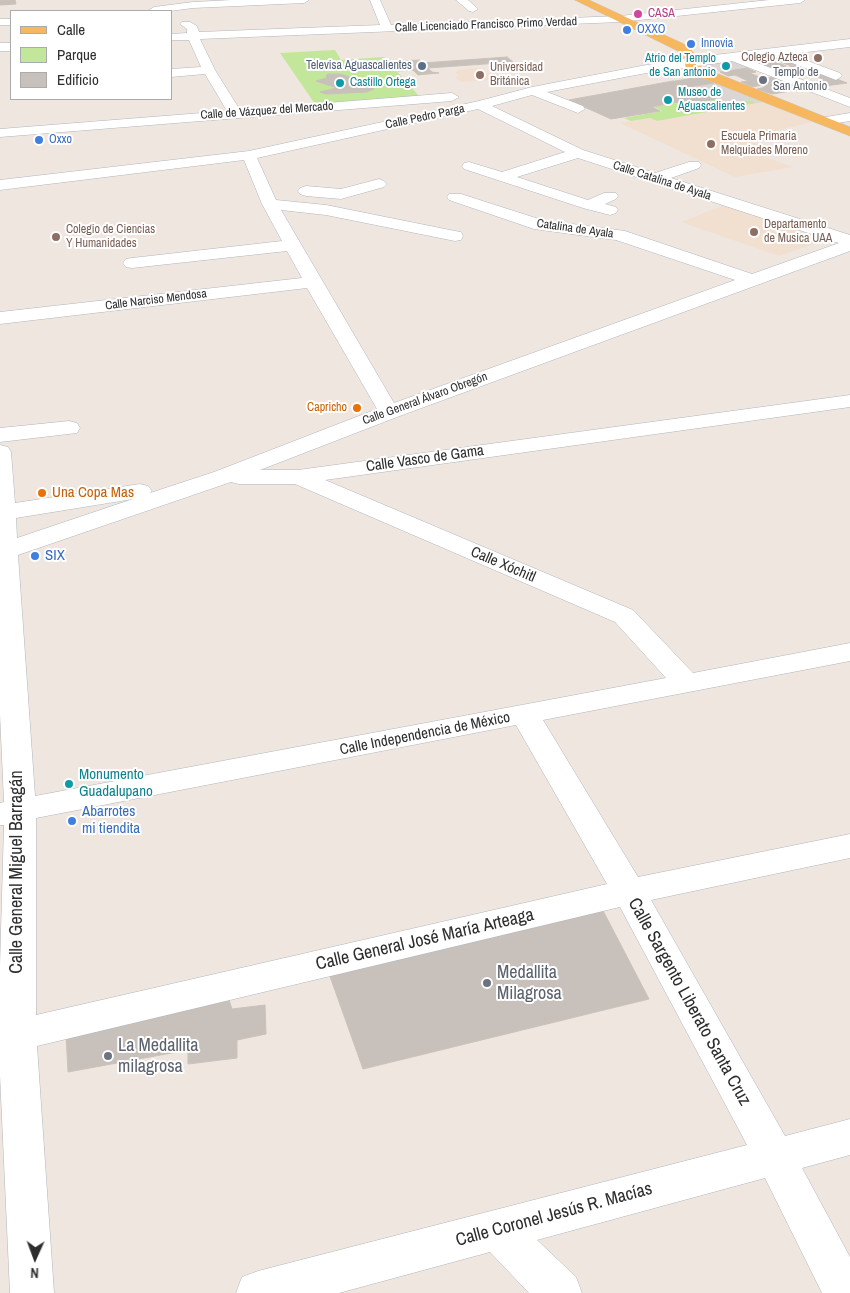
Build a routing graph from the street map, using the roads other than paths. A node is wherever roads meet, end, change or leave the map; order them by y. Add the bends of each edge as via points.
1 (304, 0) edge
2 (375, 0) edge
3 (461, 0) edge
4 (580, 0) edge
5 (800, 0) edge
6 (141, 3) dead end
7 (473, 9) dead end
8 (155, 10) edge
9 (172, 18) edge
10 (620, 20) junction
11 (387, 29) junction
12 (193, 36) junction
13 (172, 37) edge
14 (850, 43) edge
15 (775, 52) junction
16 (733, 57) junction
17 (689, 62) junction
18 (209, 70) junction
19 (172, 73) edge
20 (819, 90) junction
21 (534, 91) junction
22 (796, 94) junction
23 (768, 98) junction
24 (410, 100) junction
25 (850, 103) edge
26 (480, 105) junction
27 (578, 109) dead end
28 (456, 110) junction
29 (235, 113) junction
30 (850, 116) edge
31 (825, 121) junction
32 (850, 132) edge
33 (0, 133) edge
34 (578, 153) junction
35 (249, 155) junction
36 (694, 165) dead end
37 (469, 166) dead end
38 (504, 176) junction
39 (656, 178) junction
40 (379, 184) dead end
41 (0, 185) edge
42 (455, 197) dead end
43 (267, 199) junction
44 (610, 203) dead end
45 (455, 236) dead end
46 (850, 243) edge
47 (293, 245) junction
48 (132, 263) dead end
49 (752, 280) junction
50 (312, 282) junction
51 (0, 318) edge
52 (850, 401) edge
53 (389, 412) junction
54 (69, 428) dead end
55 (0, 435) edge
56 (1, 464) edge
57 (298, 477) junction
58 (222, 478) junction
59 (2, 513) edge
60 (3, 552) edge
61 (850, 652) edge
62 (687, 684) junction
63 (525, 715) junction
64 (10, 812) edge
65 (850, 846) edge
66 (629, 892) junction
67 (8, 1037) edge
68 (850, 1137) edge
69 (775, 1157) junction
70 (497, 1230) junction
71 (32, 1293) edge
72 (258, 1293) edge
73 (560, 1293) edge
74 (845, 1293) edge

1 - 8 street
2 - 11 street
3 - 7 street
4 - 10 main road
5 - 10 street, Calle Licenciado Francisco Primo Verdad
6 - 8 street
9 - 12 street via 191,26
10 - 11 street, Calle Licenciado Francisco Primo Verdad
10 - 17 main road via 684,49 690,56
11 - 12 street, Calle Licenciado Francisco Primo Verdad
12 - 13 street, Calle Licenciado Francisco Primo Verdad
12 - 18 street
14 - 15 street, Calle Pedro Parga
15 - 16 street, Calle Pedro Parga
15 - 20 street via 839,81
16 - 17 street, Calle Pedro Parga
16 - 20 street
17 - 21 street, Calle Pedro Parga via 636,67
17 - 23 main road via 690,67 704,74
18 - 19 street
18 - 29 street
20 - 22 street
20 - 25 street
21 - 24 street, Calle de Vázquez del Mercado
21 - 26 street, Calle Pedro Parga
21 - 27 street
22 - 23 street
22 - 30 street
23 - 31 main road
24 - 28 street
24 - 29 street, Calle de Vázquez del Mercado
26 - 28 street, Calle Pedro Parga
26 - 34 street, Calle Catalina de Ayala
28 - 35 street, Calle Pedro Parga
29 - 33 street, Calle de Vázquez del Mercado
30 - 31 street
31 - 32 main road
34 - 38 street
34 - 39 street, Calle Catalina de Ayala
35 - 41 street, Calle Pedro Parga
35 - 43 street
36 - 39 street
37 - 38 street
38 - 44 street via 589,205
39 - 46 street, Calle Catalina de Ayala
40 - 43 street via 341,194 296,190
42 - 49 street, Catalina de Ayala via 540,225 619,235
43 - 45 street
43 - 47 street
46 - 49 street, Calle General Álvaro Obregón
47 - 48 street
47 - 50 street
49 - 53 street, Calle General Álvaro Obregón
50 - 51 street, Calle Narciso Mendosa
50 - 53 street
52 - 57 street, Calle Vasco de Gama
53 - 58 street, Calle General Álvaro Obregón
54 - 55 street
56 - 59 street, Calle General Miguel Barragán
57 - 58 street, Calle Vasco de Gama
57 - 62 street, Calle Xóchitl via 624,616
58 - 59 street, Calle Vasco de Gama
58 - 60 street, Calle General Álvaro Obregón
59 - 60 street, Calle General Miguel Barragán
60 - 64 street, Calle General Miguel Barragán
61 - 62 street, Calle Independencia de México
62 - 63 street, Calle Independencia de México
63 - 64 street, Calle Independencia de México
63 - 66 street, Calle Sargento Liberato Santa Cruz
64 - 67 street, Calle General Miguel Barragán
65 - 66 street, Calle General José María Arteaga
66 - 67 street, Calle General José María Arteaga
66 - 69 street, Calle Sargento Liberato Santa Cruz
67 - 71 street, Calle General Miguel Barragán
68 - 69 street, Calle Coronel Jesús R. Macías
69 - 70 street, Calle Coronel Jesús R. Macías
69 - 74 street, Calle Sargento Liberato Santa Cruz
70 - 72 street, Calle Coronel Jesús R. Macías
70 - 73 street

